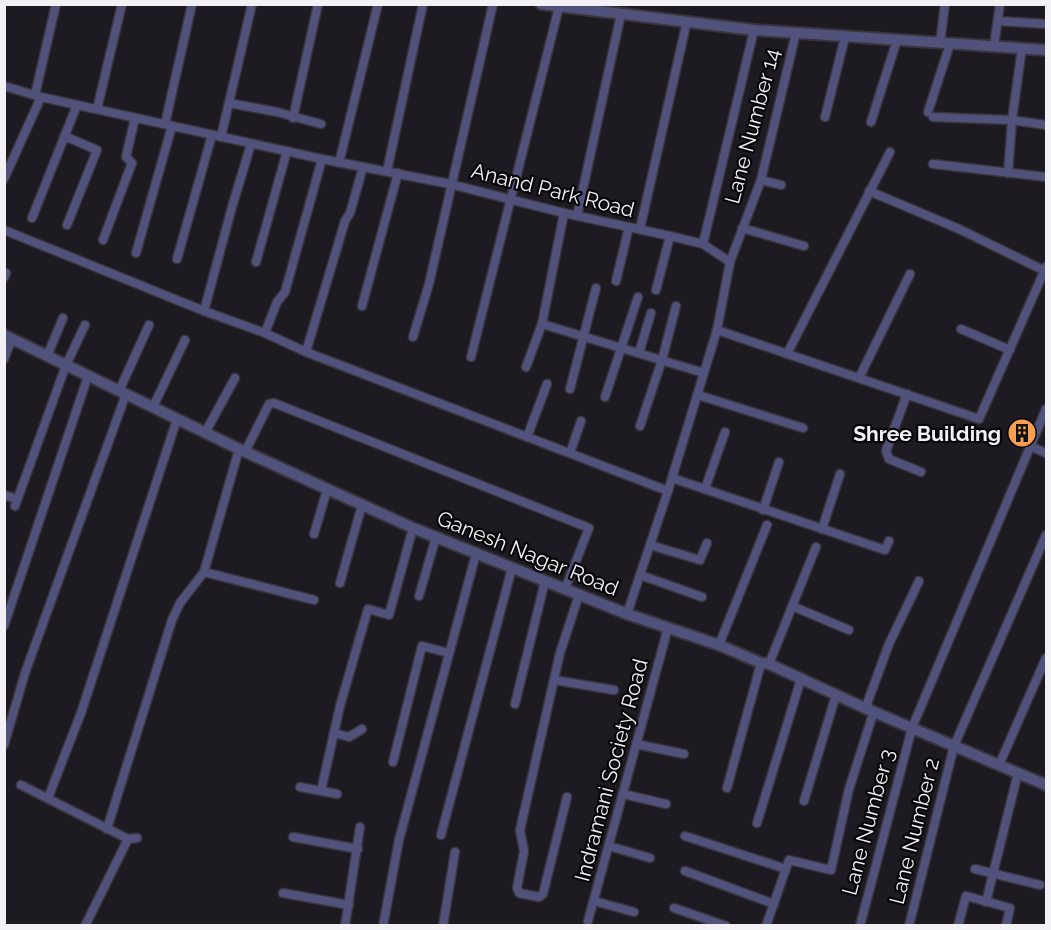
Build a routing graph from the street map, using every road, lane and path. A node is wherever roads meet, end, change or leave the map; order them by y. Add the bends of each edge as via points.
1 (56, 4) edge
2 (122, 4) edge
3 (192, 4) edge
4 (252, 4) edge
5 (318, 4) edge
6 (378, 4) edge
7 (423, 4) edge
8 (493, 4) edge
9 (541, 4) edge
10 (945, 4) edge
11 (1000, 4) edge
12 (559, 7) junction
13 (621, 14) junction
14 (687, 21) junction
15 (998, 21) junction
16 (1047, 24) edge
17 (754, 30) junction
18 (796, 33) junction
19 (845, 37) junction
20 (897, 40) junction
21 (945, 43) junction
22 (994, 46) junction
23 (1022, 48) junction
24 (1047, 50) edge
25 (5, 88) edge
26 (38, 96) junction
27 (229, 103) junction
28 (77, 105) junction
29 (97, 110) junction
30 (825, 117) dead end
31 (135, 118) junction
32 (293, 118) junction
33 (1012, 120) junction
34 (871, 122) dead end
35 (321, 124) dead end
36 (1047, 124) edge
37 (168, 125) junction
38 (64, 136) junction
39 (217, 136) junction
40 (251, 144) junction
41 (286, 152) junction
42 (890, 152) dead end
43 (322, 159) junction
44 (339, 163) junction
45 (933, 164) dead end
46 (363, 167) junction
47 (387, 171) junction
48 (398, 173) junction
49 (1008, 173) junction
50 (1047, 177) edge
51 (4, 179) edge
52 (761, 180) junction
53 (450, 183) junction
54 (781, 185) dead end
55 (869, 191) junction
56 (512, 199) junction
57 (564, 213) junction
58 (577, 216) junction
59 (32, 218) dead end
60 (67, 225) dead end
61 (628, 227) junction
62 (742, 228) junction
63 (640, 229) junction
64 (4, 230) edge
65 (670, 236) junction
66 (103, 240) dead end
67 (704, 244) junction
68 (804, 246) dead end
69 (136, 253) dead end
70 (177, 259) dead end
71 (256, 262) dead end
72 (730, 262) junction
73 (1046, 269) edge
74 (910, 274) dead end
75 (616, 281) dead end
76 (597, 288) dead end
77 (656, 290) dead end
78 (638, 297) dead end
79 (362, 306) dead end
80 (676, 306) dead end
81 (204, 311) junction
82 (651, 313) dead end
83 (63, 318) dead end
84 (542, 324) junction
85 (85, 325) dead end
86 (149, 325) dead end
87 (961, 328) dead end
88 (717, 330) junction
89 (265, 333) junction
90 (583, 336) junction
91 (8, 337) edge
92 (413, 337) dead end
93 (185, 340) dead end
94 (620, 348) junction
95 (1010, 350) junction
96 (306, 352) junction
97 (639, 353) junction
98 (787, 354) junction
99 (47, 356) junction
100 (471, 357) dead end
101 (4, 359) edge
102 (662, 360) junction
103 (66, 365) junction
104 (526, 367) dead end
105 (704, 373) junction
106 (88, 376) junction
107 (235, 378) dead end
108 (859, 378) junction
109 (547, 384) dead end
110 (570, 389) dead end
111 (123, 392) junction
112 (907, 394) junction
113 (698, 395) junction
114 (605, 397) dead end
115 (153, 407) junction
116 (1047, 409) edge
117 (177, 419) junction
118 (581, 421) dead end
119 (640, 426) dead end
120 (802, 428) dead end
121 (725, 432) dead end
122 (205, 433) junction
123 (527, 437) junction
124 (1032, 447) junction
125 (242, 450) junction
126 (570, 453) junction
127 (1047, 453) edge
128 (779, 462) dead end
129 (921, 472) dead end
130 (840, 474) dead end
131 (672, 478) junction
132 (705, 489) junction
133 (327, 490) junction
134 (668, 491) junction
135 (4, 495) edge
136 (362, 505) junction
137 (764, 510) junction
138 (767, 525) dead end
139 (413, 528) junction
140 (822, 529) junction
141 (314, 534) dead end
142 (1047, 535) edge
143 (436, 537) junction
144 (890, 541) dead end
145 (707, 543) dead end
146 (650, 544) junction
147 (816, 547) dead end
148 (476, 554) junction
149 (512, 568) junction
150 (204, 572) junction
151 (640, 574) junction
152 (546, 581) junction
153 (919, 581) dead end
154 (340, 583) dead end
155 (565, 589) junction
156 (579, 595) junction
157 (419, 596) dead end
158 (702, 597) dead end
159 (314, 600) dead end
160 (792, 606) junction
161 (627, 614) junction
162 (4, 626) edge
163 (668, 628) junction
164 (849, 630) dead end
165 (719, 645) junction
166 (449, 653) junction
167 (1047, 658) edge
168 (765, 664) junction
169 (801, 679) junction
170 (554, 680) junction
171 (614, 690) dead end
172 (837, 695) junction
173 (515, 704) dead end
174 (871, 710) junction
175 (912, 728) junction
176 (362, 729) dead end
177 (334, 733) junction
178 (636, 744) junction
179 (4, 745) edge
180 (954, 746) junction
181 (684, 754) dead end
182 (393, 762) dead end
183 (999, 765) junction
184 (1018, 773) junction
185 (1046, 784) edge
186 (21, 785) dead end
187 (300, 787) dead end
188 (727, 788) dead end
189 (321, 791) junction
190 (337, 794) dead end
191 (623, 794) junction
192 (567, 797) dead end
193 (48, 798) junction
194 (804, 801) dead end
195 (666, 804) dead end
196 (757, 823) dead end
197 (360, 827) dead end
198 (107, 829) junction
199 (441, 836) dead end
200 (685, 836) dead end
201 (293, 837) dead end
202 (609, 846) junction
203 (358, 849) junction
204 (455, 852) dead end
205 (650, 858) dead end
206 (786, 869) junction
207 (975, 869) dead end
208 (685, 871) dead end
209 (994, 873) junction
210 (1040, 885) dead end
211 (284, 892) dead end
212 (594, 901) junction
213 (986, 902) junction
214 (349, 904) junction
215 (774, 904) junction
216 (674, 908) dead end
217 (634, 912) dead end
218 (588, 921) dead end
219 (85, 926) edge
220 (345, 926) edge
221 (383, 926) edge
222 (443, 926) edge
223 (726, 926) edge
224 (766, 926) edge
225 (860, 926) edge
226 (909, 926) edge
227 (958, 926) edge
228 (1006, 926) edge

1 - 26 street
2 - 29 street
3 - 37 street
4 - 27 street
5 - 32 street
6 - 44 street
7 - 47 street
8 - 53 street
9 - 12 street
10 - 21 street
11 - 15 street
12 - 13 street
12 - 56 street
13 - 14 street
13 - 58 street
14 - 17 street
14 - 63 street
15 - 16 street
15 - 22 street
17 - 18 street
17 - 67 street
18 - 19 street
18 - 52 street, Lane Number 14
19 - 20 street
19 - 30 street
20 - 21 street
20 - 34 street
21 - 22 street
21 - 33 street via 930,114
22 - 23 street
23 - 24 street
23 - 33 street
25 - 26 street, Anand Park Road
26 - 28 street, Anand Park Road
26 - 51 street
27 - 32 street
27 - 39 street
28 - 29 street, Anand Park Road
28 - 38 street
29 - 31 street, Anand Park Road
31 - 37 street, Anand Park Road
31 - 66 street via 126,157 132,163
32 - 35 street
33 - 36 street
33 - 49 street
37 - 39 street, Anand Park Road
37 - 69 street
38 - 59 street
38 - 60 street via 97,150
39 - 40 street, Anand Park Road
39 - 70 street
40 - 41 street, Anand Park Road
40 - 81 street
41 - 43 street, Anand Park Road
41 - 71 street
42 - 55 street
43 - 44 street, Anand Park Road
43 - 89 street via 285,292
44 - 46 street, Anand Park Road
45 - 49 street
46 - 47 street, Anand Park Road
46 - 96 street
47 - 48 street, Anand Park Road
48 - 53 street, Anand Park Road
48 - 79 street
49 - 50 street
52 - 54 street
52 - 62 street, Lane Number 14
53 - 56 street, Anand Park Road
53 - 92 street via 429,284
55 - 73 street
55 - 98 street
56 - 57 street, Anand Park Road
56 - 100 street
57 - 58 street, Anand Park Road
57 - 84 street
58 - 61 street, Anand Park Road
61 - 63 street, Anand Park Road
61 - 75 street
62 - 68 street
62 - 72 street, Lane Number 14
63 - 65 street, Anand Park Road
64 - 81 street
65 - 67 street, Anand Park Road
65 - 77 street
67 - 72 street, Anand Park Road
72 - 88 street
73 - 95 street
74 - 108 street
76 - 90 street
78 - 94 street
80 - 102 street
81 - 89 street
82 - 97 street
83 - 99 street
84 - 90 street
84 - 104 street
85 - 103 street
86 - 111 street
87 - 95 street
88 - 98 street
88 - 105 street
89 - 96 street
90 - 94 street
90 - 110 street
91 - 99 street, Ganesh Nagar Road
91 - 101 street
93 - 115 street
94 - 97 street
94 - 114 street
95 - 112 street via 980,419
96 - 123 street
97 - 102 street
98 - 108 street
99 - 103 street, Ganesh Nagar Road
102 - 105 street
102 - 119 street
103 - 106 street, Ganesh Nagar Road
103 - 135 street via 16,502
105 - 113 street
106 - 111 street, Ganesh Nagar Road
106 - 162 street
107 - 122 street
108 - 112 street
109 - 123 street
111 - 115 street, Ganesh Nagar Road
111 - 179 street
112 - 129 street via 886,451 889,459
113 - 120 street
113 - 131 street
115 - 117 street, Ganesh Nagar Road
116 - 124 street, Lane Number 3
117 - 122 street, Ganesh Nagar Road
117 - 193 street via 81,713
118 - 126 street
121 - 132 street
122 - 125 street, Ganesh Nagar Road
123 - 126 street
124 - 127 street
124 - 175 street, Lane Number 3
125 - 133 street, Ganesh Nagar Road
125 - 150 street
125 - 155 street via 269,404 274,403 589,528
126 - 134 street
128 - 137 street
130 - 140 street
131 - 132 street
131 - 134 street
132 - 137 street
133 - 136 street, Ganesh Nagar Road
133 - 141 street
134 - 146 street
136 - 139 street, Ganesh Nagar Road
136 - 154 street
137 - 140 street
138 - 165 street
139 - 143 street, Ganesh Nagar Road
139 - 177 street via 390,615 368,609
140 - 144 street via 885,550
142 - 180 street, Lane Number 2
143 - 148 street, Ganesh Nagar Road
143 - 157 street
145 - 146 street via 700,560
146 - 151 street
147 - 160 street
148 - 149 street, Ganesh Nagar Road
148 - 166 street
149 - 152 street, Ganesh Nagar Road
149 - 199 street
150 - 159 street
150 - 198 street via 172,620
151 - 158 street
151 - 161 street
152 - 155 street, Ganesh Nagar Road
152 - 173 street
153 - 174 street via 889,644 868,701
155 - 156 street, Ganesh Nagar Road
156 - 161 street, Ganesh Nagar Road
156 - 170 street
160 - 164 street
160 - 168 street
161 - 163 street, Ganesh Nagar Road
163 - 165 street, Ganesh Nagar Road
163 - 178 street, Indramani Society Road
165 - 168 street, Ganesh Nagar Road
166 - 182 street via 422,646
166 - 221 street via 399,840
167 - 183 street
168 - 169 street, Ganesh Nagar Road
168 - 188 street
169 - 172 street, Ganesh Nagar Road
169 - 196 street
170 - 171 street
170 - 192 street via 520,830 524,851 519,893 539,897 543,894
172 - 174 street, Ganesh Nagar Road
172 - 194 street
174 - 175 street, Ganesh Nagar Road
174 - 206 street via 831,870 789,860
175 - 180 street, Ganesh Nagar Road
175 - 225 street, Lane Number 3
176 - 177 street via 349,737
177 - 189 street
178 - 181 street
178 - 191 street, Indramani Society Road
180 - 183 street, Ganesh Nagar Road
180 - 226 street, Lane Number 2
183 - 184 street, Ganesh Nagar Road
184 - 185 street, Ganesh Nagar Road
184 - 209 street
186 - 193 street
187 - 189 street
189 - 190 street
191 - 195 street
191 - 202 street, Indramani Society Road
193 - 198 street
197 - 203 street
198 - 219 street via 133,838
200 - 206 street
201 - 203 street
202 - 205 street
202 - 212 street, Indramani Society Road
203 - 214 street
204 - 222 street
206 - 215 street
207 - 209 street
208 - 215 street
209 - 210 street
209 - 213 street
211 - 214 street
212 - 217 street
212 - 218 street, Indramani Society Road
213 - 227 street via 966,896
213 - 228 street via 1010,908
214 - 220 street
215 - 224 street
216 - 223 street

